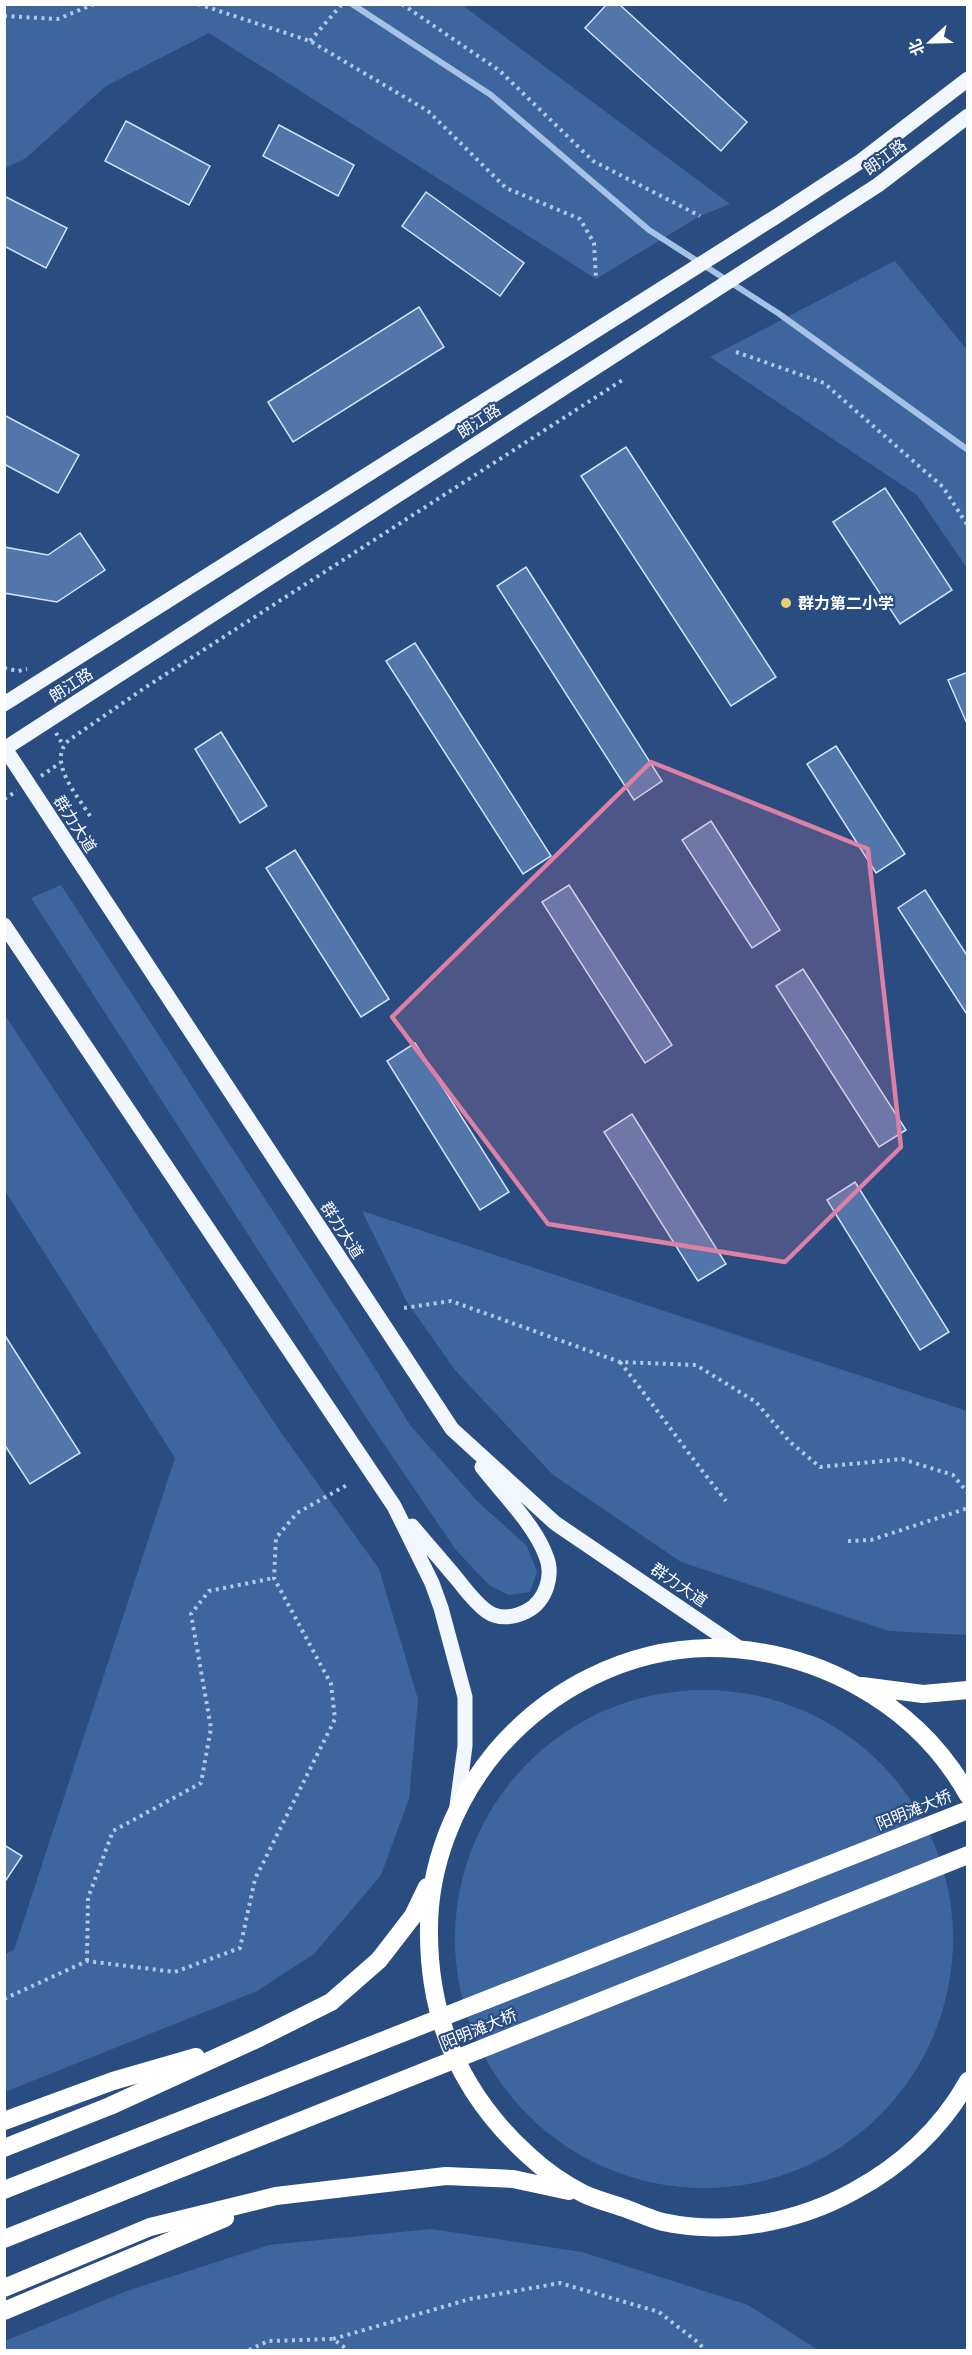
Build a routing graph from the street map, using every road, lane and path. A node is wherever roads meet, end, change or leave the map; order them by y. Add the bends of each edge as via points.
1 (94, 4) edge
2 (198, 4) edge
3 (342, 4) edge
4 (402, 4) edge
5 (4, 16) edge
6 (310, 41) junction
7 (968, 79) edge
8 (968, 116) edge
9 (700, 216) dead end
10 (596, 279) dead end
11 (736, 352) dead end
12 (624, 379) dead end
13 (968, 526) edge
14 (4, 704) edge
15 (5, 748) edge
16 (90, 816) dead end
17 (4, 925) edge
18 (404, 1308) dead end
19 (620, 1362) junction
20 (452, 1429) junction
21 (347, 1485) dead end
22 (968, 1493) edge
23 (726, 1501) dead end
24 (394, 1506) junction
25 (968, 1508) edge
26 (848, 1541) dead end
27 (274, 1578) junction
28 (739, 1648) junction
29 (860, 1685) junction
30 (968, 1690) edge
31 (968, 1795) edge
32 (968, 1810) edge
33 (456, 1812) junction
34 (968, 1855) edge
35 (436, 1866) junction
36 (87, 1961) junction
37 (4, 1999) edge
38 (259, 2038) junction
39 (968, 2081) edge
40 (4, 2121) edge
41 (4, 2148) edge
42 (4, 2190) edge
43 (583, 2194) junction
44 (276, 2196) junction
45 (4, 2239) edge
46 (4, 2288) edge
47 (4, 2311) edge
48 (333, 2338) junction
49 (249, 2350) edge
50 (348, 2350) edge
51 (704, 2350) edge

1 - 5 path via 58,19
2 - 6 path
3 - 6 path
4 - 9 path via 500,71 593,162
6 - 10 path via 428,111 506,188 580,219 594,243
7 - 14 main road, 朗江路 via 861,161 777,216
8 - 15 main road, 朗江路 via 878,185
11 - 13 path via 824,383 943,487
12 - 16 path via 69,740 63,745 60,763
15 - 20 main road, 群力大道
17 - 24 main road
18 - 19 path via 451,1301
19 - 22 path via 696,1365 756,1401 790,1442 820,1467 902,1459 953,1475
19 - 23 path
20 - 24 main road via 525,1521 547,1556 548,1579 539,1603 518,1616 498,1617 489,1613
20 - 28 main road, 群力大道 via 555,1523
21 - 27 path via 297,1514 276,1538
24 - 33 main road via 424,1562 465,1697 465,1746
25 - 26 path via 871,1540
27 - 36 path via 209,1591 190,1614 211,1728 201,1783 113,1831 88,1898
27 - 36 path via 331,1684 336,1719 255,1879 240,1948 175,1972
28 - 29 highway via 801,1660
28 - 33 highway via 690,1649 641,1657 594,1674 551,1699 513,1731 481,1769
29 - 30 highway via 923,1694
29 - 31 highway via 901,1714 936,1749
32 - 42 highway, 阳明滩大桥, bridge
33 - 35 highway
34 - 45 highway, 阳明滩大桥, bridge
35 - 38 highway via 413,1916 379,1960 331,2002
35 - 43 highway via 428,1914 429,1962 437,2010 453,2055 476,2098 506,2135 542,2168
36 - 37 path
38 - 40 highway via 113,2081
38 - 41 highway via 110,2106
39 - 43 highway via 940,2122 909,2154 874,2181 793,2217 750,2225 706,2227 662,2222
43 - 44 highway via 513,2179 446,2176
44 - 46 highway via 150,2227
44 - 47 highway
48 - 49 path via 268,2341
48 - 50 path
48 - 51 path via 470,2300 560,2283 659,2312

